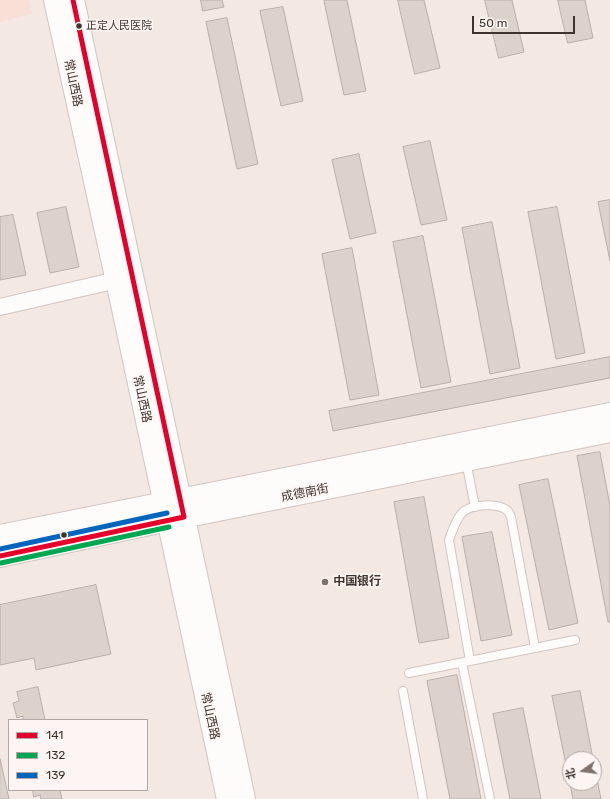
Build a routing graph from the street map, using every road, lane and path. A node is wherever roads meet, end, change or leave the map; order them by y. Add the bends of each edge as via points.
1 (55, 0) edge
2 (73, 0) edge
3 (117, 280) junction
4 (0, 307) edge
5 (610, 414) edge
6 (610, 431) edge
7 (466, 460) junction
8 (475, 508) junction
9 (174, 510) junction
10 (0, 536) edge
11 (0, 556) edge
12 (575, 640) dead end
13 (535, 648) junction
14 (466, 662) junction
15 (409, 673) dead end
16 (403, 691) dead end
17 (228, 799) edge
18 (244, 799) edge
19 (423, 799) edge
20 (490, 799) edge

1 - 3 main road, 常山西路
2 - 9 main road, 常山西路
3 - 4 street
3 - 9 main road, 常山西路
5 - 9 main road, 成德南街
6 - 7 main road, 成德南街
7 - 8 lane
7 - 9 main road, 成德南街
8 - 13 lane via 488,504 508,511 511,517
8 - 14 lane via 462,513 449,540
9 - 10 main road, 成德南街
9 - 11 main road, 成德南街
9 - 17 main road, 常山西路
9 - 18 main road, 常山西路
12 - 13 lane
13 - 14 lane
14 - 15 lane
14 - 20 lane
16 - 19 lane

